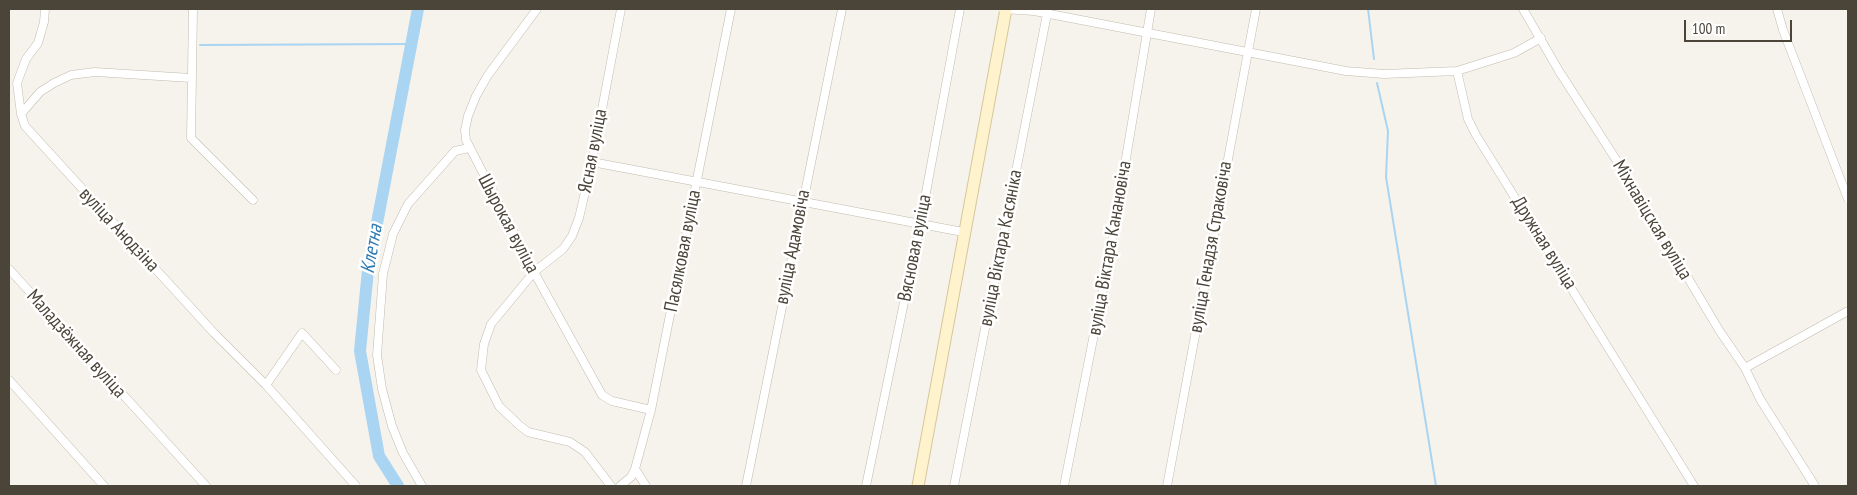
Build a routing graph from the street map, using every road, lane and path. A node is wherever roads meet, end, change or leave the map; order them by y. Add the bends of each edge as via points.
1 (45, 9) edge
2 (193, 9) edge
3 (537, 9) edge
4 (621, 9) edge
5 (732, 9) edge
6 (842, 9) edge
7 (960, 9) edge
8 (1005, 9) edge
9 (1151, 9) edge
10 (1256, 9) edge
11 (1523, 9) edge
12 (1777, 9) edge
13 (1048, 11) edge
14 (1147, 32) junction
15 (1541, 38) junction
16 (1247, 53) junction
17 (1457, 71) junction
18 (192, 78) junction
19 (22, 114) junction
20 (469, 148) junction
21 (592, 162) junction
22 (696, 183) junction
23 (1848, 199) edge
24 (252, 200) dead end
25 (802, 203) junction
26 (920, 224) junction
27 (964, 232) junction
28 (9, 269) edge
29 (532, 274) junction
30 (1848, 311) edge
31 (1745, 368) junction
32 (336, 370) dead end
33 (9, 380) edge
34 (266, 384) junction
35 (650, 410) junction
36 (635, 469) junction
37 (104, 486) edge
38 (206, 486) edge
39 (356, 486) edge
40 (422, 486) edge
41 (611, 486) edge
42 (620, 486) edge
43 (646, 486) edge
44 (746, 486) edge
45 (866, 486) edge
46 (918, 486) edge
47 (954, 486) edge
48 (1064, 486) edge
49 (1167, 486) edge
50 (1694, 486) edge
51 (1815, 486) edge

1 - 19 street via 38,43 26,59 17,83
2 - 18 street
3 - 20 street, Шырокая вуліца via 476,96 465,130
4 - 21 street, Ясная вуліца
5 - 22 street, Пасялковая вуліца
6 - 25 street, вуліца Адамовіча
7 - 26 street, Вясновая вуліца
8 - 13 street
8 - 27 street
9 - 14 street, вуліца Віктара Канановіча
10 - 16 street, вуліца Генадзя Страковіча
11 - 15 street, Міхнавіцская вуліца
12 - 23 street via 1782,30
13 - 14 street
13 - 47 street, вуліца Віктара Касяніка
14 - 16 street
14 - 48 street, вуліца Віктара Канановіча via 1111,248
15 - 17 street via 1514,53
15 - 31 street, Міхнавіцская вуліца
16 - 17 street via 1346,71 1384,74
16 - 49 street, вуліца Генадзя Страковіча
17 - 50 street, Дружная вуліца via 1468,119 1476,135
18 - 19 street via 95,72 71,75 40,92
18 - 24 street via 190,138
19 - 34 street, вуліца Анодзіна via 24,126 214,333
20 - 29 street, Шырокая вуліца
20 - 40 street via 456,151 408,204 393,234 383,274 377,355 382,389 403,453
21 - 22 street
21 - 29 street, Ясная вуліца via 572,236 563,249
22 - 25 street
22 - 35 street, Пасялковая вуліца
25 - 26 street
25 - 44 street, вуліца Адамовіча
26 - 27 street
26 - 45 street, Вясновая вуліца
27 - 46 street
28 - 38 street, Маладзёжная вуліца
29 - 35 street, Шырокая вуліца via 602,394 612,401
29 - 41 street, Шырокая вуліца via 491,324 484,344 481,370 499,406 519,425 528,432 570,442 585,452
30 - 31 street
31 - 51 street via 1760,399
32 - 34 street via 302,333
33 - 37 street
34 - 39 street
35 - 36 street, Пасялковая вуліца
36 - 42 street, Пасялковая вуліца
36 - 43 street

